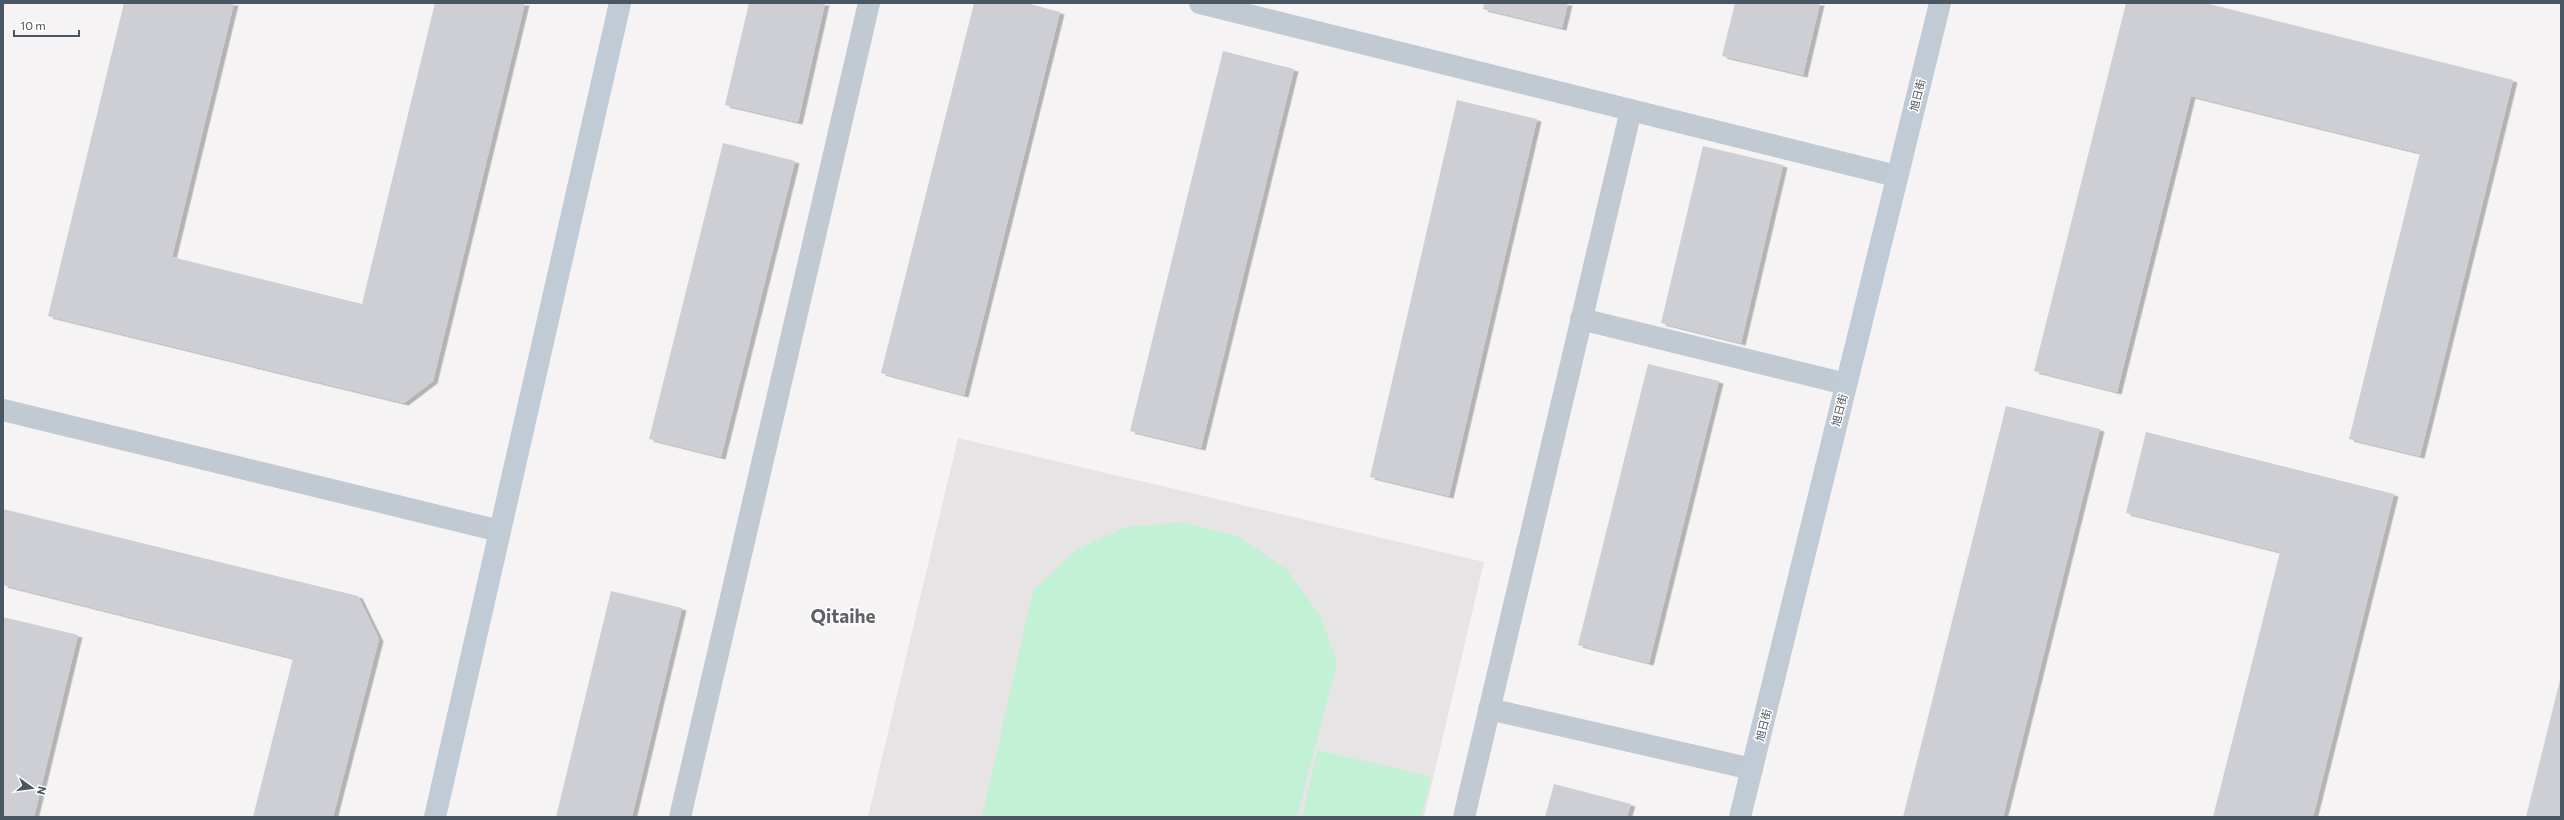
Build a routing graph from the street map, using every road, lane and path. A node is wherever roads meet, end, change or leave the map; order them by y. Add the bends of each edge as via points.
1 (620, 3) edge
2 (869, 3) edge
3 (1200, 3) edge
4 (1940, 3) edge
5 (1630, 110) junction
6 (1896, 176) junction
7 (1581, 320) junction
8 (1846, 384) junction
9 (3, 410) edge
10 (500, 531) junction
11 (1489, 709) junction
12 (1752, 769) junction
13 (435, 817) edge
14 (680, 817) edge
15 (1464, 817) edge
16 (1740, 817) edge

1 - 10 main road
2 - 14 street
3 - 5 street
4 - 6 main road, 旭日街
5 - 6 street
5 - 7 street
6 - 8 main road, 旭日街
7 - 8 street
7 - 11 street
8 - 12 main road, 旭日街
9 - 10 street
10 - 13 main road
11 - 12 street
11 - 15 street
12 - 16 main road, 旭日街

